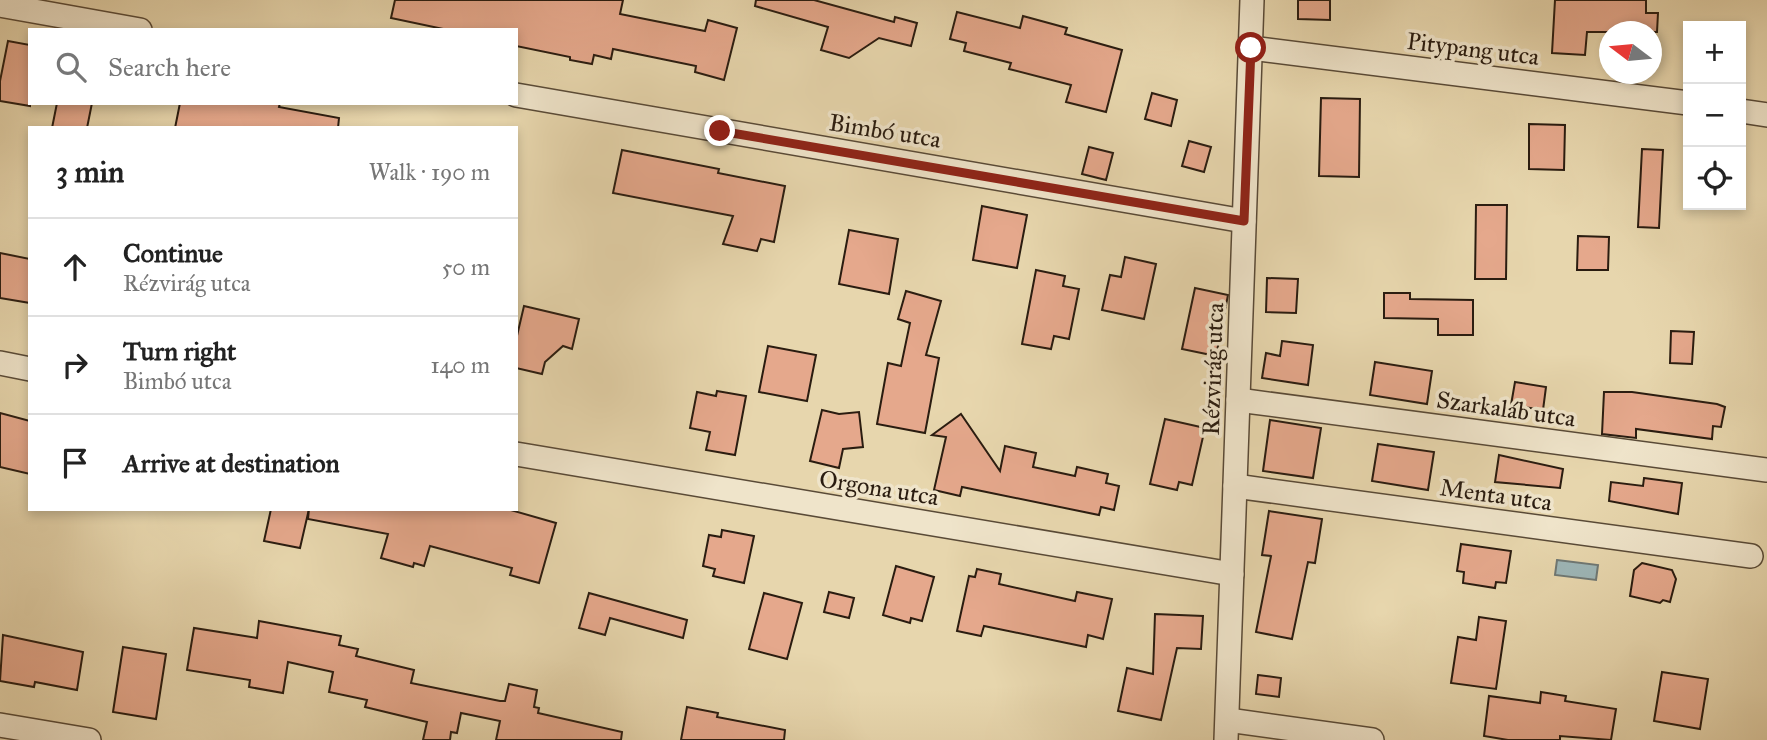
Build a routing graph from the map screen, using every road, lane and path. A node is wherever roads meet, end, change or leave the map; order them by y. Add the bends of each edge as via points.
1 (1252, 0) edge
2 (0, 5) edge
3 (130, 28) edge
4 (1251, 48) junction
5 (518, 95) edge
6 (1683, 102) edge
7 (1746, 112) edge
8 (1767, 115) edge
9 (1244, 221) junction
10 (0, 363) edge
11 (28, 369) edge
12 (1238, 400) junction
13 (518, 454) edge
14 (1767, 470) edge
15 (1235, 486) junction
16 (1751, 556) dead end
17 (1233, 574) junction
18 (0, 725) edge
19 (1227, 730) edge
20 (89, 740) edge
21 (1372, 740) edge

1 - 4 street, Rézvirág utca
2 - 3 street
4 - 6 street, Pitypang utca
4 - 9 street, Rézvirág utca
5 - 9 street, Bimbó utca
7 - 8 street
9 - 12 street, Rézvirág utca
10 - 11 street
12 - 14 street, Szarkaláb utca
12 - 15 street, Rézvirág utca
13 - 17 street, Orgona utca
15 - 16 street, Menta utca
15 - 17 street, Rézvirág utca
17 - 19 street, Rézvirág utca
18 - 20 street
19 - 21 street

